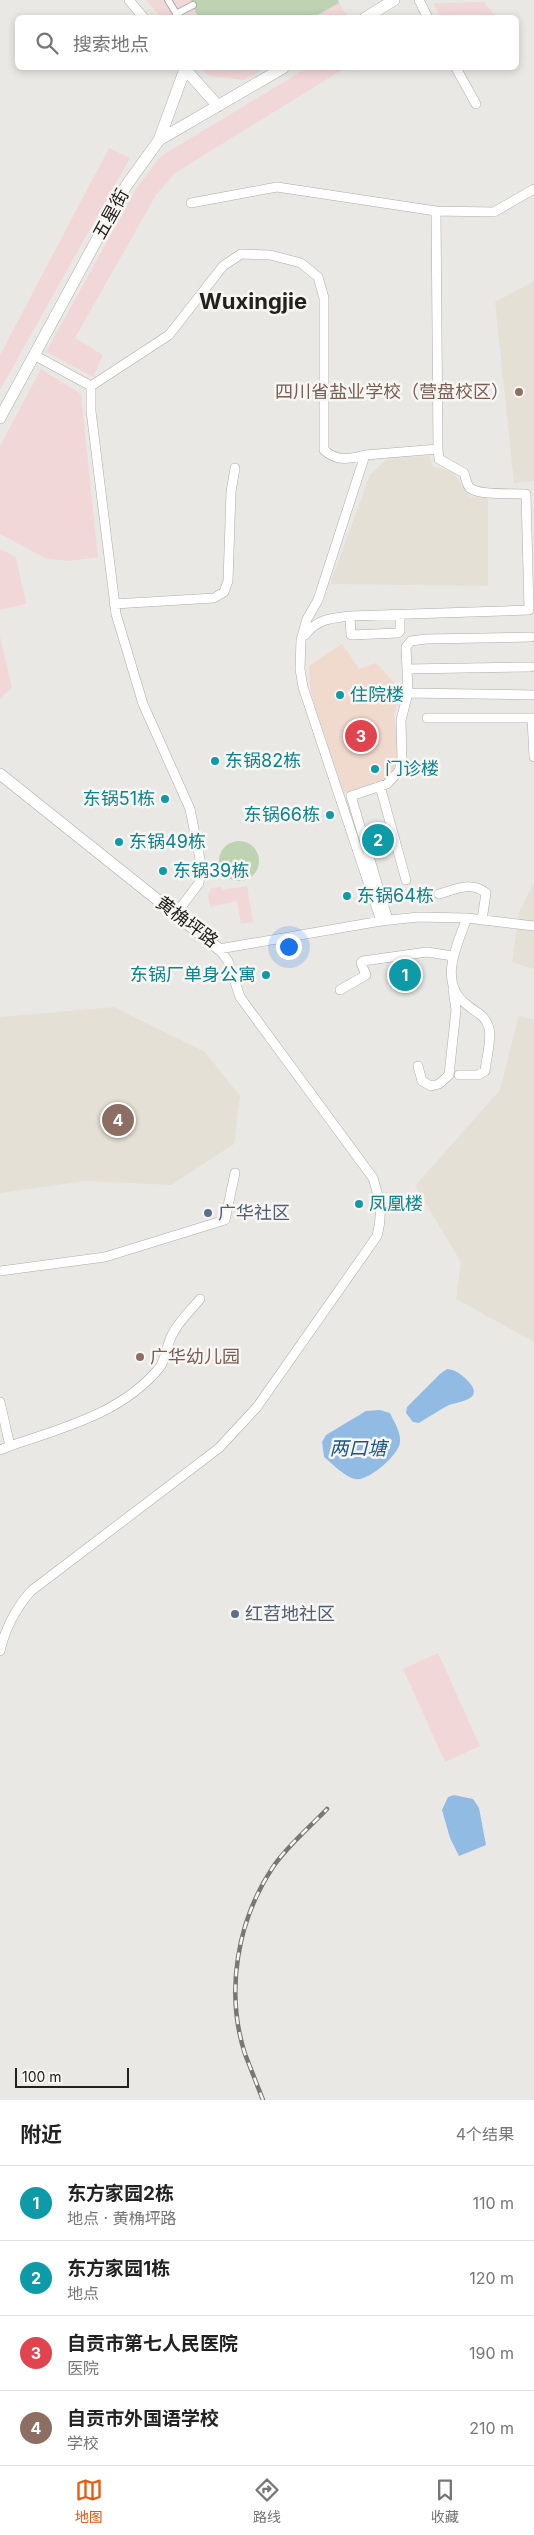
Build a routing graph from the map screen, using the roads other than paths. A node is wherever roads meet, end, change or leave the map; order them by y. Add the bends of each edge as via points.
1 (129, 0) edge
2 (168, 0) edge
3 (394, 0) edge
4 (419, 0) edge
5 (193, 5) dead end
6 (142, 15) edge
7 (177, 15) edge
8 (179, 15) edge
9 (370, 15) edge
10 (426, 15) edge
11 (183, 70) edge
12 (186, 70) edge
13 (281, 70) edge
14 (457, 70) edge
15 (476, 104) dead end
16 (218, 106) junction
17 (159, 140) junction
18 (534, 189) edge
19 (191, 203) dead end
20 (436, 211) junction
21 (34, 355) junction
22 (91, 386) junction
23 (0, 418) edge
24 (438, 449) junction
25 (365, 455) junction
26 (236, 468) dead end
27 (114, 604) junction
28 (400, 615) junction
29 (350, 616) junction
30 (530, 638) dead end
31 (301, 640) junction
32 (531, 667) dead end
33 (407, 669) junction
34 (408, 693) junction
35 (534, 695) edge
36 (427, 718) dead end
37 (534, 757) edge
38 (0, 774) edge
39 (380, 786) junction
40 (406, 880) dead end
41 (439, 894) dead end
42 (176, 914) junction
43 (467, 918) junction
44 (384, 920) junction
45 (482, 920) junction
46 (534, 926) edge
47 (219, 949) junction
48 (453, 956) junction
49 (453, 988) junction
50 (340, 990) dead end
51 (418, 1066) dead end
52 (459, 1075) dead end
53 (235, 1173) dead end
54 (0, 1271) edge
55 (200, 1299) dead end
56 (0, 1402) edge
57 (10, 1446) junction
58 (0, 1450) edge
59 (0, 1651) edge

1 - 6 street
2 - 7 street
3 - 9 main road
4 - 10 street
5 - 8 street
11 - 17 main road
12 - 16 main road
13 - 16 main road, 五星街
14 - 15 street
16 - 17 main road, 五星街
17 - 21 main road, 五星街 via 126,186
18 - 20 street via 494,212
19 - 20 street via 277,187
20 - 24 street
21 - 22 street
21 - 23 main road, 五星街
22 - 25 street via 169,335 223,266 242,254 270,255 301,263 318,277 324,298 324,450 332,457 347,459
22 - 27 street via 91,411
24 - 25 street
24 - 28 street via 439,459 464,473 472,490 526,494 529,610
25 - 31 street via 318,600 307,619
26 - 27 street via 231,492 228,581 224,592 214,598
27 - 42 street via 143,704 184,794 195,827 202,875 195,892
28 - 29 street
28 - 29 street via 398,633 351,634
29 - 31 street via 326,618 312,626
30 - 33 street via 411,641 406,647
31 - 44 street via 300,669 310,712
32 - 33 street
33 - 34 street
34 - 35 street
34 - 39 street via 401,720 402,760 394,779
36 - 37 street via 532,718
38 - 42 main road, 黄桷坪路
39 - 40 street
39 - 44 street via 352,796
41 - 45 street via 466,886 479,887 486,893
42 - 47 main road, 黄桷坪路
43 - 44 street, 黄桷坪路
43 - 45 street, 黄桷坪路
43 - 48 street
44 - 47 street, 黄桷坪路
45 - 46 street, 黄桷坪路
47 - 59 street via 228,961 240,997 373,1178 381,1201 382,1219 377,1236 257,1407 219,1448 31,1591 11,1621
48 - 49 street
48 - 50 street via 427,952 363,961 366,975
49 - 51 street via 456,1010 449,1075 431,1086 422,1081
49 - 52 street via 465,1004 486,1018 490,1031 485,1071 478,1075
53 - 54 street via 225,1220 105,1257
55 - 57 street via 172,1334 160,1366 132,1393 110,1408
56 - 57 street
57 - 58 street

